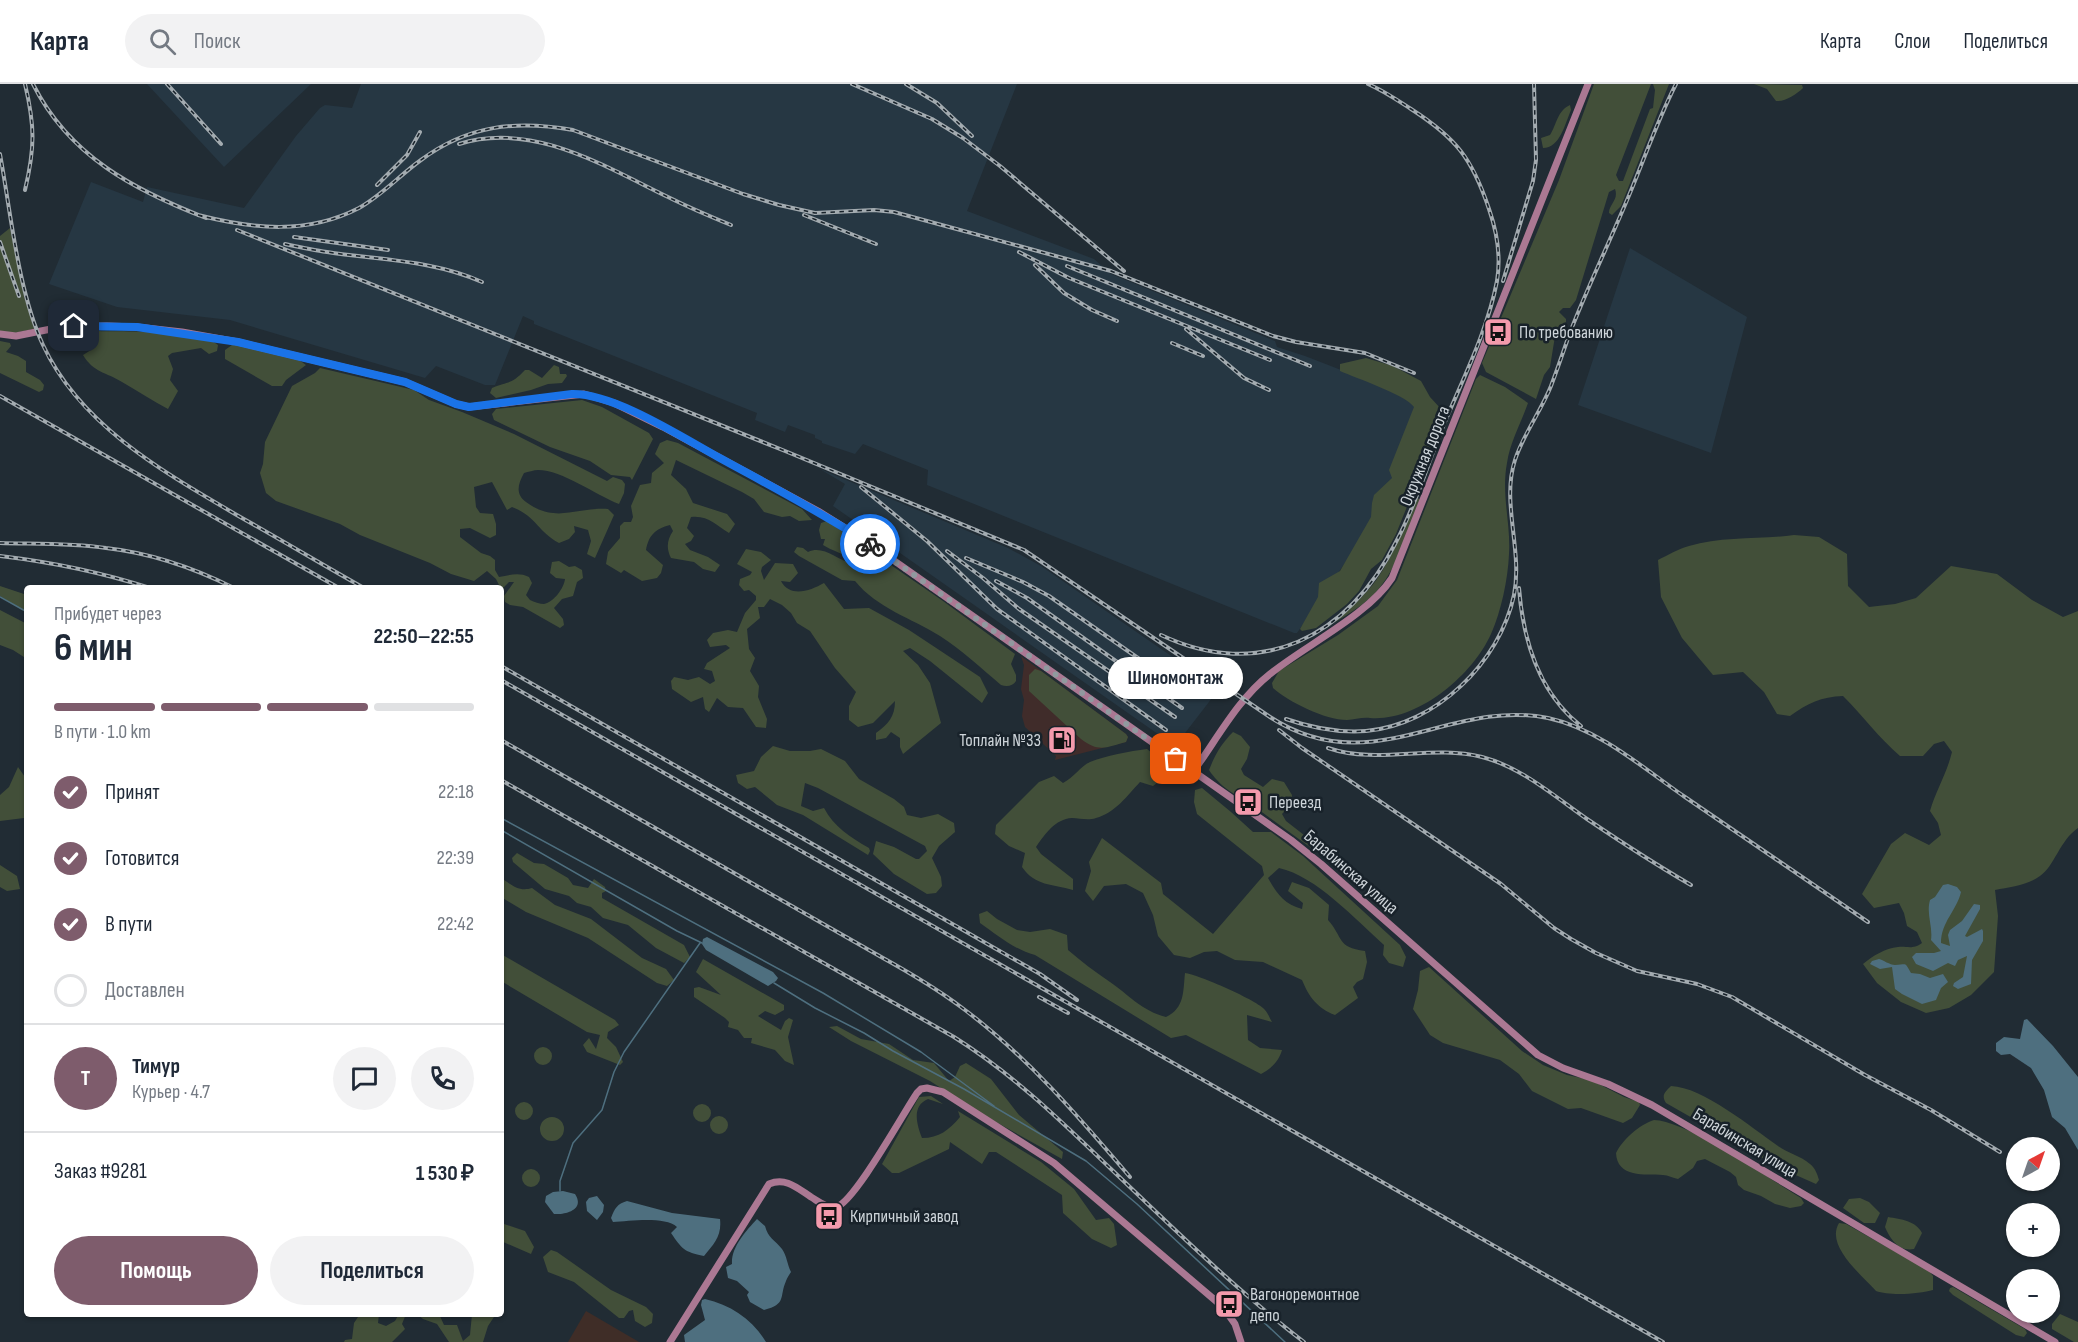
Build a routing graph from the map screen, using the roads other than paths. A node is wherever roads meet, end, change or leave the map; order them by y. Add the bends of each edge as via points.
1 (1588, 84) edge
2 (0, 334) edge
3 (1193, 772) junction
4 (670, 1342) edge
5 (1241, 1342) edge
6 (2055, 1342) edge

1 - 3 main road, Окружная дорога via 1392,578 1370,603 1260,682
2 - 3 main road, Барабинская улица via 16,336 61,327 96,326 182,332 405,382 469,407 572,394 599,397 774,487 869,543
3 - 6 main road, Барабинская улица via 1321,864 1538,1055 1652,1105
4 - 5 main road via 769,1184 788,1183 823,1204 842,1204 917,1093 927,1088 943,1092 1021,1141 1087,1189 1223,1307

